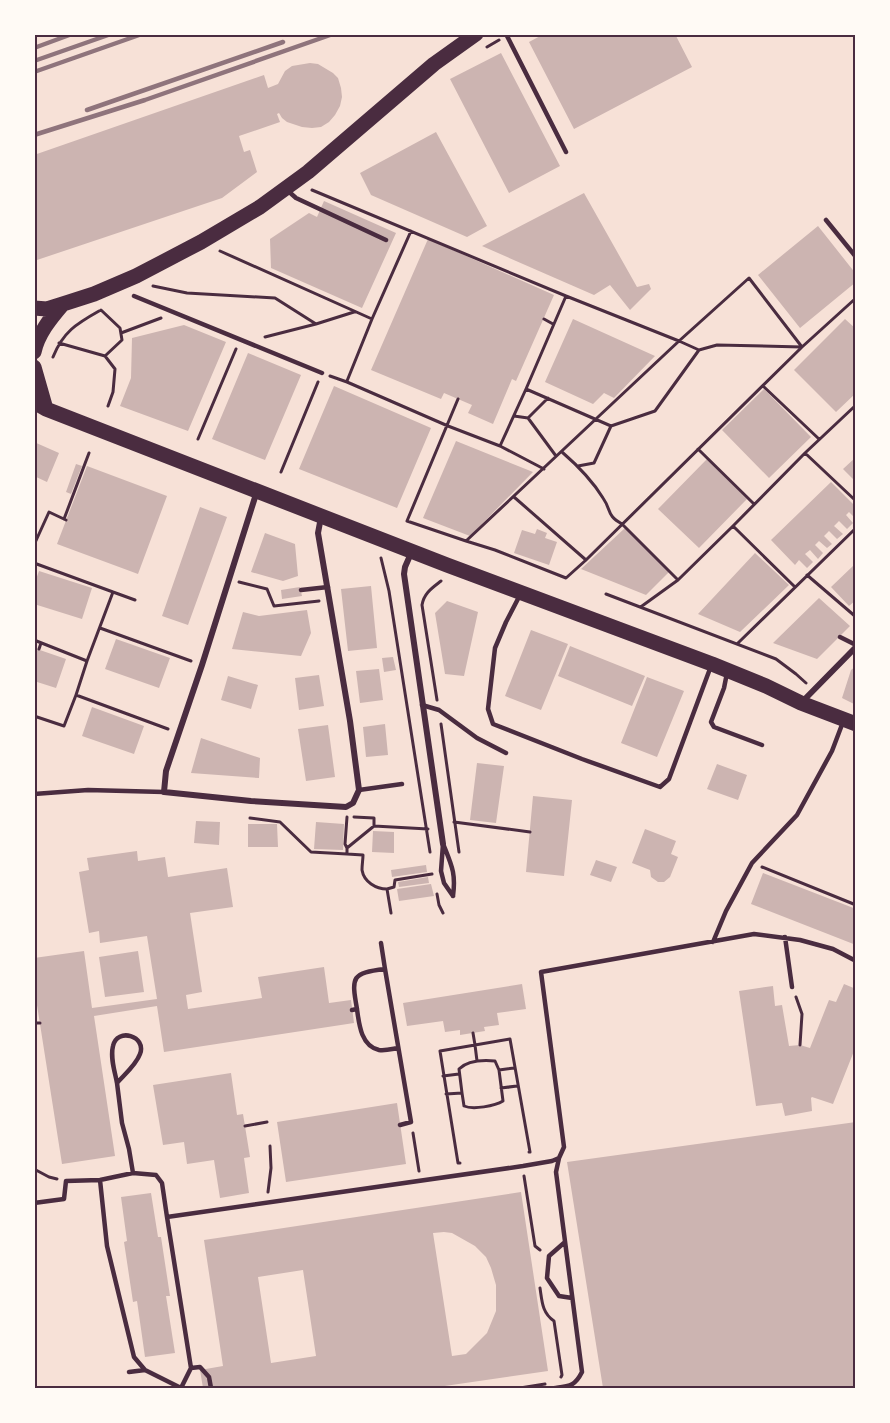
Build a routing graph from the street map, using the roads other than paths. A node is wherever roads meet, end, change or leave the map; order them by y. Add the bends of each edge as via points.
1 (476, 34) edge
2 (506, 34) edge
3 (566, 153) dead end
4 (285, 189) junction
5 (826, 220) dead end
6 (386, 240) dead end
7 (855, 256) edge
8 (134, 296) dead end
9 (48, 307) edge
10 (34, 319) edge
11 (34, 352) edge
12 (34, 367) edge
13 (322, 373) road end
14 (40, 406) edge
15 (257, 491) junction
16 (321, 516) junction
17 (412, 551) junction
18 (327, 587) junction
19 (301, 590) dead end
20 (521, 592) junction
21 (840, 637) dead end
22 (855, 646) edge
23 (712, 664) junction
24 (728, 671) junction
25 (801, 703) junction
26 (423, 705) junction
27 (849, 722) edge
28 (762, 745) dead end
29 (506, 753) dead end
30 (402, 784) dead end
31 (359, 790) junction
32 (164, 792) junction
33 (34, 794) edge
34 (443, 844) junction
35 (785, 937) junction
36 (712, 942) junction
37 (381, 943) dead end
38 (855, 961) edge
39 (386, 969) junction
40 (792, 987) road end
41 (398, 1048) junction
42 (117, 1083) junction
43 (400, 1125) dead end
44 (559, 1158) junction
45 (133, 1173) junction
46 (100, 1180) junction
47 (34, 1203) edge
48 (167, 1217) junction
49 (565, 1242) junction
50 (573, 1298) junction
51 (191, 1368) junction
52 (145, 1370) junction
53 (129, 1372) dead end
54 (181, 1388) edge
55 (211, 1389) edge
56 (555, 1389) edge

1 - 4 main road via 434,64
2 - 3 lane
4 - 6 lane via 296,198
4 - 9 main road via 201,242 125,280
5 - 7 lane
8 - 13 lane
9 - 10 main road
9 - 11 main road via 49,320
12 - 14 main road
14 - 15 main road
15 - 16 main road
15 - 32 street via 166,771
16 - 17 main road
16 - 18 street via 318,533
17 - 20 main road
17 - 26 street via 405,574
18 - 19 lane
18 - 31 street
20 - 23 main road
20 - 23 lane via 495,648 488,709 493,724 582,759 660,787 669,779
21 - 22 lane
22 - 25 street
23 - 24 main road
24 - 25 main road
24 - 28 lane via 711,722
25 - 27 main road
26 - 29 lane via 439,710 477,738
26 - 34 street
27 - 36 lane via 797,815 752,863
30 - 31 lane
31 - 32 street via 353,803 346,807
32 - 33 lane via 88,790
34 - 34 lane via 441,871 453,896 453,870
35 - 36 lane via 754,934
35 - 38 lane via 833,949
35 - 40 lane
36 - 44 lane via 541,972 564,1147
37 - 39 lane
39 - 41 lane
39 - 41 lane via 358,975 354,983 355,1010 362,1036 368,1043 375,1049
41 - 43 lane via 411,1122
42 - 42 lane via 141,1053 135,1037 120,1036 113,1043
42 - 45 lane
44 - 48 lane
44 - 49 lane via 556,1172
45 - 46 lane
45 - 48 lane via 156,1175 162,1183
46 - 47 lane via 66,1181 64,1199
46 - 52 lane via 107,1246 134,1357
48 - 51 lane
49 - 50 lane
49 - 50 lane via 549,1256 547,1278 559,1296
50 - 56 lane via 582,1372 577,1381
51 - 54 lane
51 - 55 lane via 200,1367 209,1377
52 - 53 lane
52 - 54 lane

